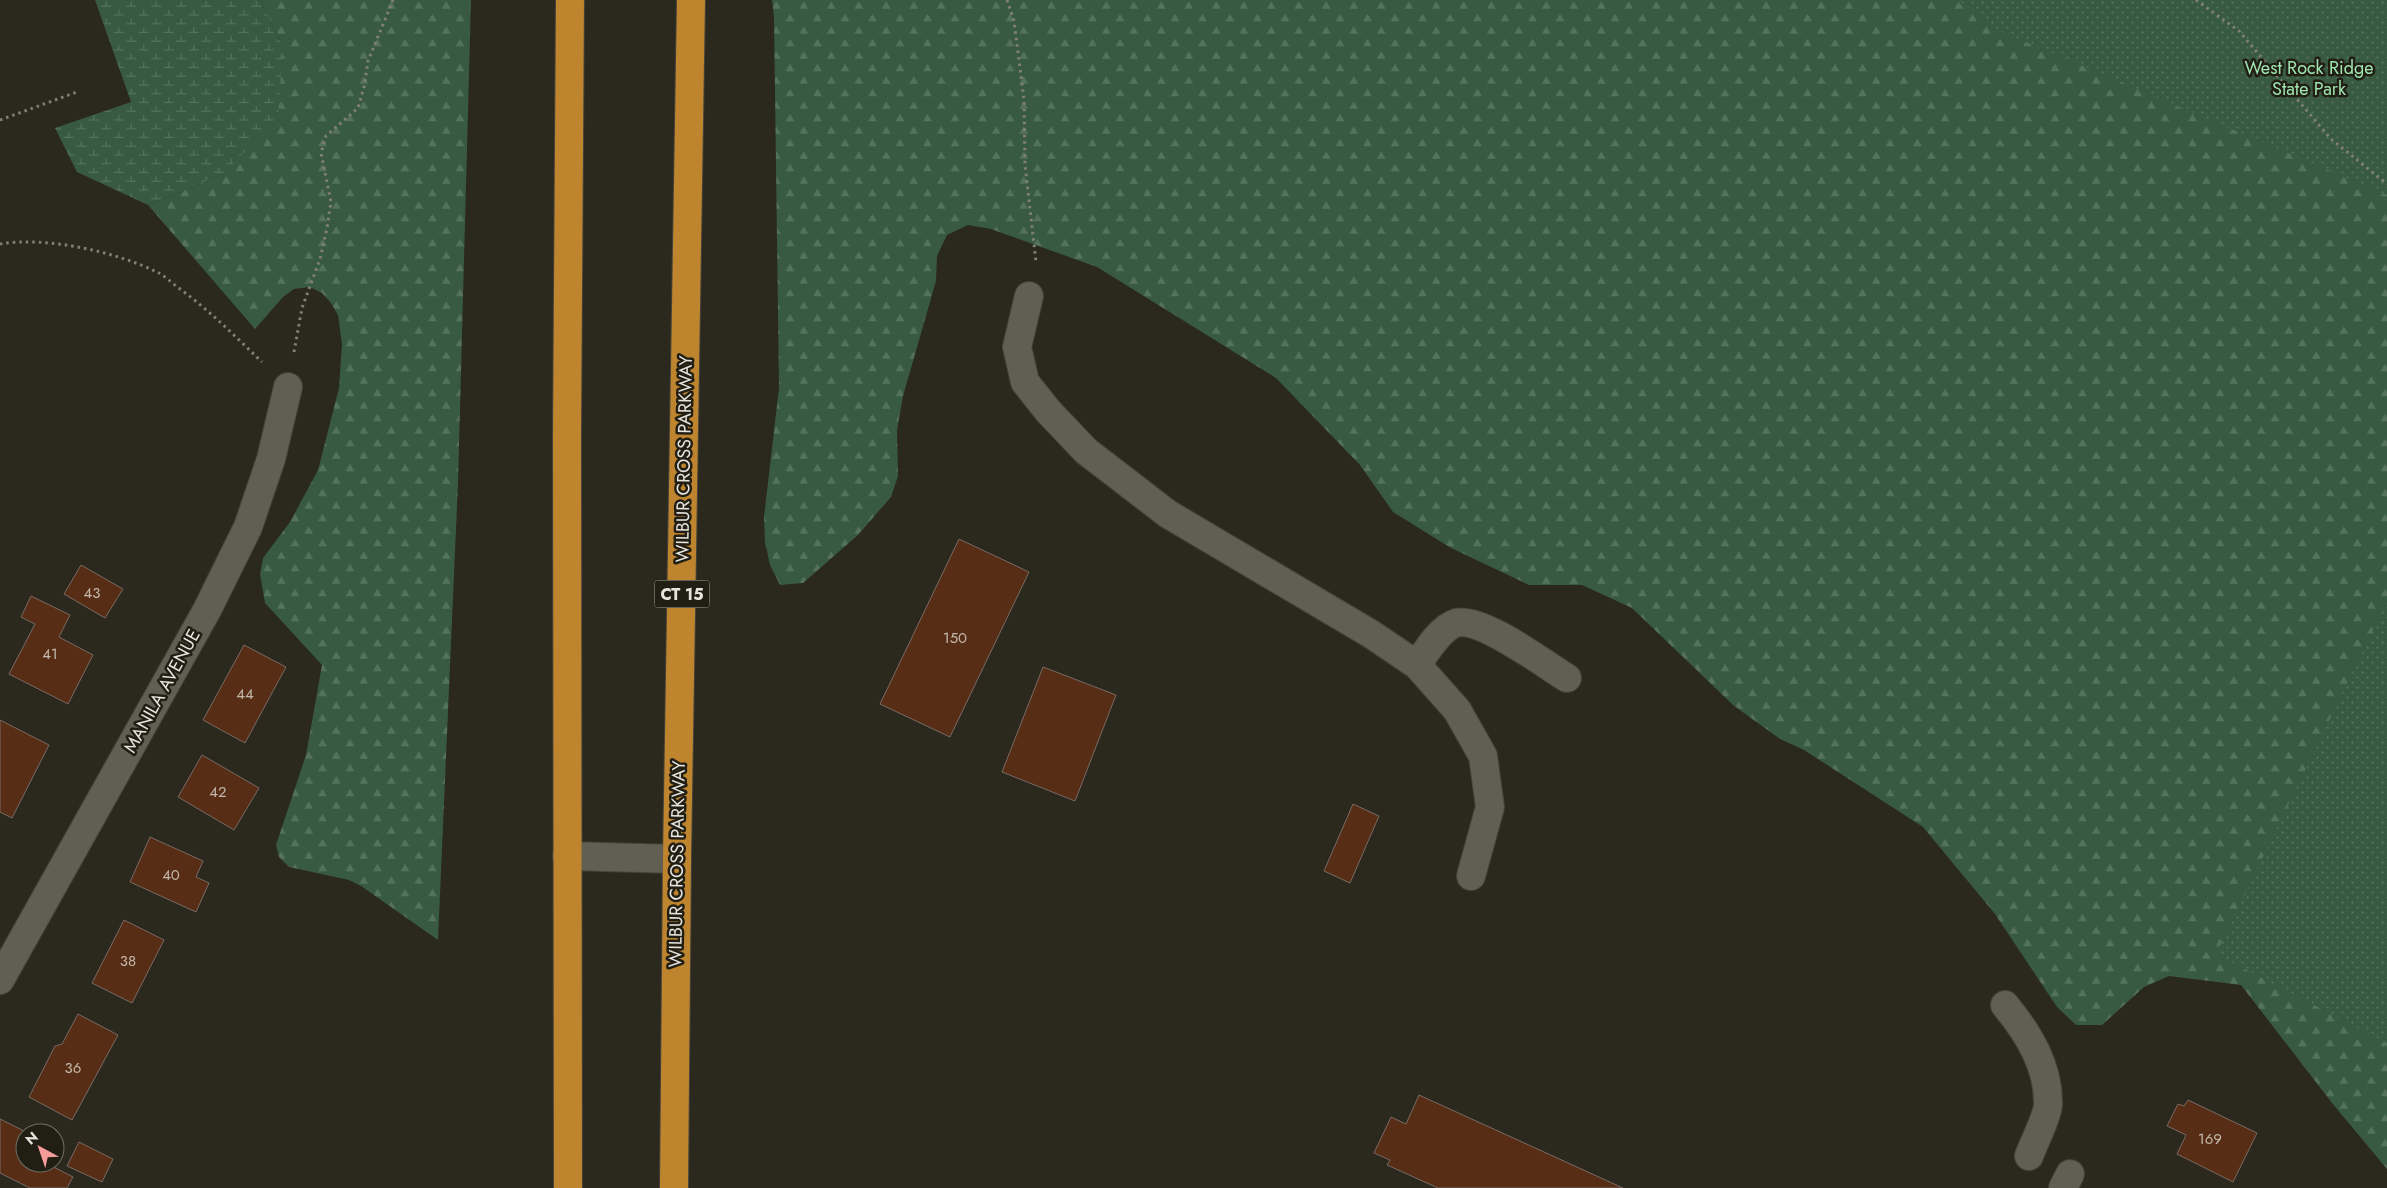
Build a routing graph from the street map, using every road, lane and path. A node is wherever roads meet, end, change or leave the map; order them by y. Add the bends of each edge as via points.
1 (393, 0) edge
2 (570, 0) edge
3 (691, 0) edge
4 (1007, 0) edge
5 (2196, 0) edge
6 (77, 92) dead end
7 (0, 120) edge
8 (2387, 184) edge
9 (0, 244) edge
10 (1028, 296) joint
11 (288, 387) junction
12 (1417, 665) junction
13 (1567, 678) dead end
14 (567, 856) junction
15 (677, 859) junction
16 (1471, 876) dead end
17 (0, 980) edge
18 (2004, 1005) dead end
19 (2029, 1156) dead end
20 (568, 1188) edge
21 (674, 1188) edge

1 - 11 path via 368,61 358,108 326,136 321,153 331,202 320,259 302,308
2 - 14 highway
3 - 15 highway, WILBUR CROSS PARKWAY / CT 15
4 - 10 path via 1014,21 1024,100 1025,164 1035,241 1036,268
5 - 8 path via 2239,31 2331,139
6 - 7 path
9 - 11 path via 18,241 74,247 159,274 202,305
10 - 12 street via 1017,347 1025,382 1086,451 1168,514 1371,634
11 - 17 street, MANILA AVENUE via 271,459 248,527 208,610
12 - 13 street via 1437,637 1455,623 1477,624
12 - 16 street via 1457,710 1483,756 1490,808
14 - 15 street
14 - 20 highway
15 - 21 highway, WILBUR CROSS PARKWAY / CT 15
18 - 19 street via 2027,1032 2044,1070 2048,1106

